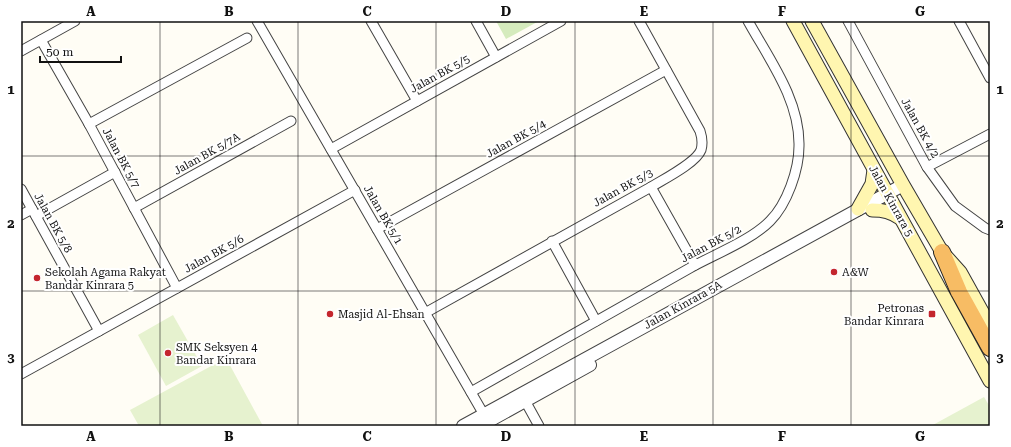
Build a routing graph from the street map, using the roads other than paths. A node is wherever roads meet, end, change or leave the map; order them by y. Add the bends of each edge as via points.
1 (75, 21) edge
2 (257, 21) edge
3 (371, 21) edge
4 (476, 21) edge
5 (561, 21) edge
6 (639, 21) edge
7 (748, 21) edge
8 (793, 21) edge
9 (812, 21) edge
10 (848, 21) edge
11 (959, 21) edge
12 (247, 38) dead end
13 (41, 40) junction
14 (21, 51) edge
15 (496, 57) junction
16 (666, 70) junction
17 (990, 78) edge
18 (417, 101) junction
19 (291, 121) dead end
20 (89, 124) junction
21 (990, 134) edge
22 (331, 149) junction
23 (927, 167) junction
24 (874, 170) junction
25 (115, 172) junction
26 (651, 187) junction
27 (905, 188) junction
28 (21, 189) edge
29 (355, 190) junction
30 (889, 197) junction
31 (134, 208) junction
32 (858, 209) junction
33 (872, 210) junction
34 (34, 212) junction
35 (21, 215) edge
36 (901, 219) junction
37 (377, 229) junction
38 (990, 230) edge
39 (552, 241) junction
40 (942, 252) junction
41 (695, 265) junction
42 (178, 288) junction
43 (425, 313) junction
44 (596, 321) junction
45 (990, 326) edge
46 (99, 331) junction
47 (990, 348) edge
48 (21, 374) edge
49 (990, 381) edge
50 (471, 392) junction
51 (523, 397) junction
52 (484, 421) edge
53 (463, 426) edge
54 (539, 426) edge

1 - 13 street
2 - 22 street, Jalan BK 5/1
3 - 18 street
4 - 15 street
5 - 15 street, Jalan BK 5/5
6 - 16 street, Jalan BK 5/3
7 - 41 street, Jalan BK 5/2 via 780,78 794,112 799,146 797,160 788,193 770,221 755,234
8 - 24 main road, Jalan Kinrara 5
9 - 27 main road, Jalan Kinrara 5
10 - 23 street, Jalan BK 4/2
11 - 17 street
12 - 20 street
13 - 14 street
13 - 20 street, Jalan BK 5/7
15 - 18 street, Jalan BK 5/5
16 - 26 street, Jalan BK 5/3 via 700,131 701,151 687,165
16 - 37 street, Jalan BK 5/4
18 - 22 street, Jalan BK 5/5
19 - 31 street, Jalan BK 5/7A
20 - 25 street, Jalan BK 5/7
21 - 23 street
22 - 29 street, Jalan BK 5/1
23 - 38 street, Jalan BK 4/2 via 955,206
24 - 30 main road, Jalan Kinrara 5
24 - 32 main road via 869,192
25 - 31 street, Jalan BK 5/7
25 - 34 street
26 - 39 street, Jalan BK 5/3
26 - 41 street
27 - 30 street, Jalan Kinrara 5A
27 - 40 main road, Jalan Kinrara 5
28 - 34 street, Jalan BK 5/8
29 - 37 street, Jalan BK 5/1
29 - 42 street, Jalan BK 5/6
30 - 32 street, Jalan Kinrara 5A
30 - 33 street, Jalan Kinrara 5A
30 - 36 main road, Jalan Kinrara 5
31 - 42 street, Jalan BK 5/7
32 - 51 street, Jalan Kinrara 5A
33 - 36 main road via 892,212
33 - 51 street, Jalan Kinrara 5A
34 - 35 street
34 - 46 street, Jalan BK 5/8
36 - 49 main road, Jalan Kinrara 5
37 - 43 street, Jalan BK 5/1
39 - 43 street, Jalan BK 5/3
39 - 44 street
40 - 45 main road, Jalan Kinrara 5 via 960,272
40 - 47 highway via 959,292
41 - 44 street, Jalan BK 5/2
42 - 46 street, Jalan BK 5/6
43 - 50 street, Jalan BK 5/1
44 - 50 street, Jalan BK 5/2
46 - 48 street, Jalan BK 5/6
50 - 52 street, Jalan BK 5/1
51 - 52 street, Jalan Kinrara 5A
51 - 54 street
52 - 53 street, Jalan Kinrara 5A

